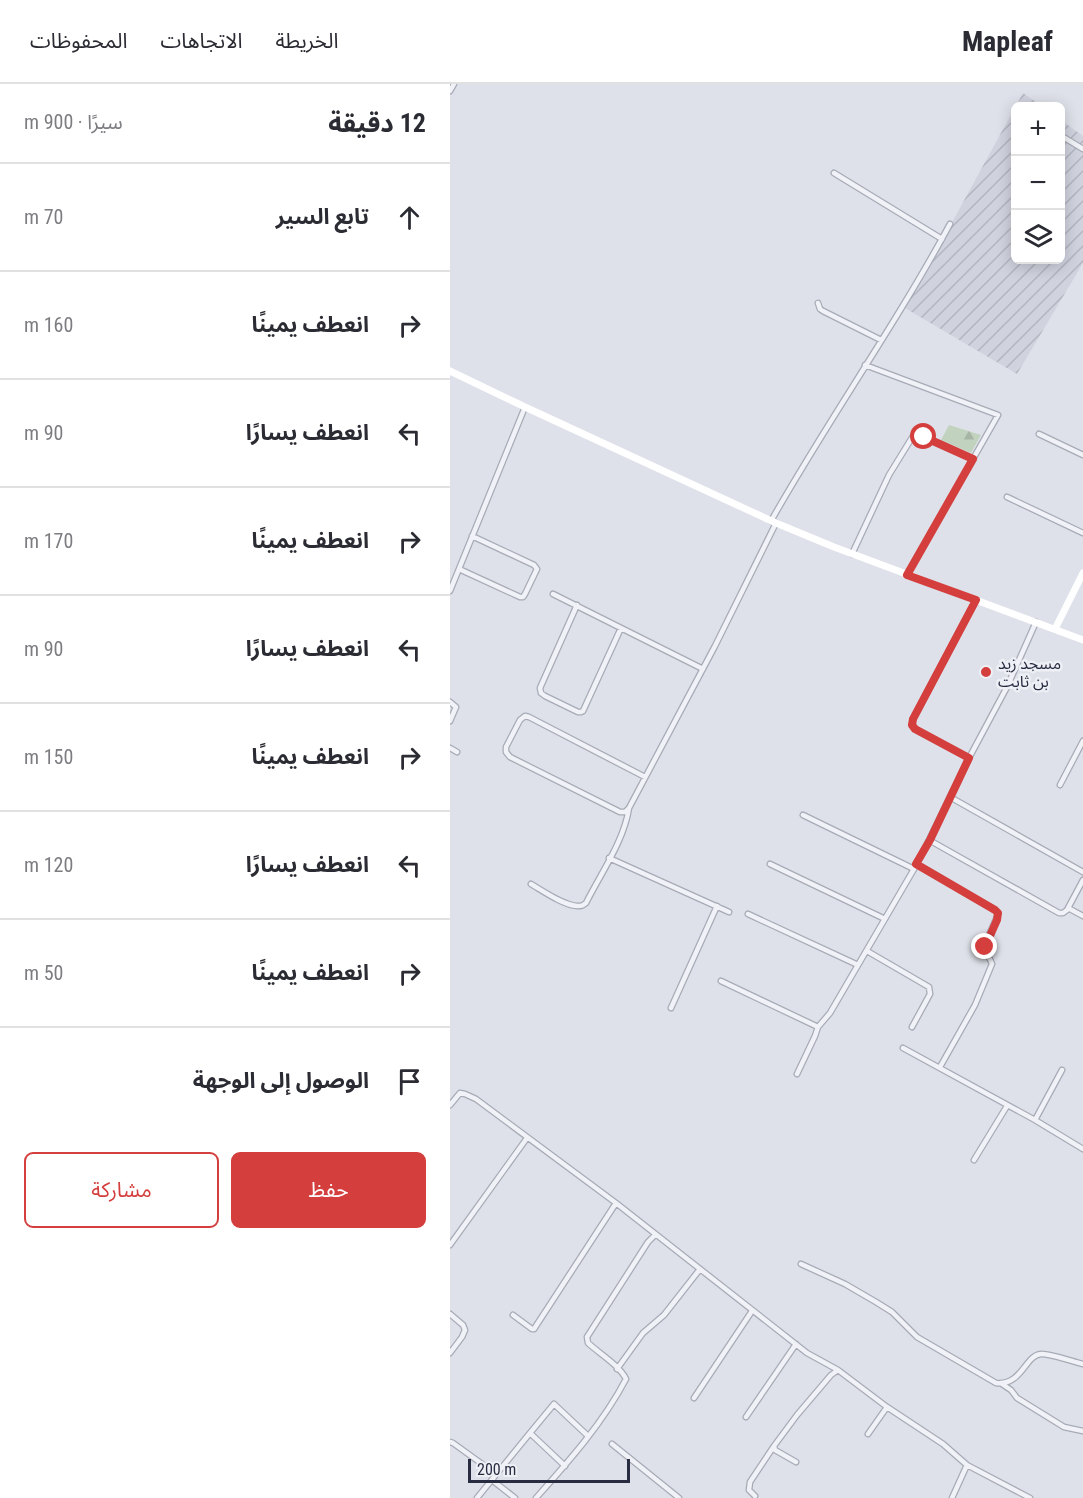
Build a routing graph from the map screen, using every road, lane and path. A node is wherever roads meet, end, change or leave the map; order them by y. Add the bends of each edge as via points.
1 (454, 84) edge
2 (450, 91) edge
3 (1065, 138) edge
4 (1083, 148) edge
5 (834, 173) dead end
6 (950, 224) dead end
7 (942, 238) junction
8 (819, 303) dead end
9 (881, 340) junction
10 (865, 365) junction
11 (450, 371) edge
12 (525, 407) junction
13 (1039, 434) dead end
14 (1083, 455) edge
15 (973, 459) junction
16 (1007, 498) dead end
17 (774, 522) junction
18 (1083, 533) edge
19 (472, 536) junction
20 (852, 554) junction
21 (459, 569) junction
22 (1083, 573) edge
23 (907, 575) junction
24 (450, 591) edge
25 (554, 594) dead end
26 (976, 600) junction
27 (577, 605) junction
28 (1036, 622) junction
29 (621, 628) junction
30 (1055, 629) junction
31 (1083, 640) edge
32 (703, 669) junction
33 (450, 702) edge
34 (450, 721) edge
35 (1083, 741) edge
36 (450, 748) edge
37 (457, 752) dead end
38 (969, 758) junction
39 (645, 777) junction
40 (1060, 784) dead end
41 (950, 797) junction
42 (629, 808) junction
43 (803, 815) dead end
44 (930, 840) junction
45 (609, 858) junction
46 (770, 864) dead end
47 (915, 867) junction
48 (1083, 872) edge
49 (1083, 880) edge
50 (531, 884) dead end
51 (717, 906) junction
52 (1068, 908) junction
53 (729, 912) dead end
54 (748, 914) dead end
55 (1083, 916) edge
56 (885, 919) junction
57 (867, 951) junction
58 (858, 965) junction
59 (721, 981) dead end
60 (671, 1008) dead end
61 (818, 1027) junction
62 (912, 1027) dead end
63 (903, 1048) dead end
64 (940, 1067) junction
65 (1062, 1070) dead end
66 (797, 1074) dead end
67 (451, 1103) edge
68 (1007, 1106) junction
69 (1035, 1120) junction
70 (527, 1138) junction
71 (1083, 1149) edge
72 (974, 1160) dead end
73 (616, 1203) junction
74 (656, 1234) junction
75 (450, 1245) edge
76 (801, 1264) dead end
77 (700, 1269) junction
78 (752, 1311) junction
79 (450, 1314) edge
80 (513, 1315) dead end
81 (796, 1344) junction
82 (450, 1353) edge
83 (1083, 1364) edge
84 (617, 1369) junction
85 (838, 1370) junction
86 (1002, 1384) junction
87 (694, 1398) dead end
88 (887, 1407) junction
89 (746, 1417) dead end
90 (1083, 1431) edge
91 (530, 1433) junction
92 (868, 1434) dead end
93 (588, 1436) junction
94 (450, 1442) edge
95 (612, 1443) dead end
96 (774, 1446) junction
97 (796, 1462) dead end
98 (967, 1465) junction
99 (565, 1466) junction
100 (496, 1474) junction
101 (492, 1480) junction
102 (754, 1496) dead end
103 (477, 1498) edge
104 (515, 1498) edge
105 (536, 1498) edge
106 (679, 1498) edge
107 (952, 1498) edge
108 (1030, 1498) edge

1 - 2 street
3 - 4 street
5 - 7 street
6 - 7 street
7 - 9 street
8 - 9 street via 823,311
9 - 10 street
10 - 15 street via 998,416
10 - 17 street via 801,469
11 - 12 main road
12 - 17 main road
12 - 19 street
13 - 14 street
15 - 20 street via 918,434 913,436 888,475
15 - 23 street
16 - 18 street
17 - 20 main road
17 - 32 street
19 - 21 street
19 - 21 street via 537,569 523,597
20 - 23 main road
21 - 24 street
22 - 30 main road
23 - 26 main road
25 - 27 street
26 - 28 main road
26 - 38 street via 912,725
27 - 29 street
27 - 29 street via 540,688 545,696 583,711
28 - 30 main road
28 - 38 street
29 - 32 street
30 - 31 main road
32 - 39 street
33 - 34 street via 456,706
35 - 40 street
36 - 37 street
38 - 41 street
39 - 42 street
39 - 42 street via 530,717 520,720 506,747 510,757 620,812
41 - 44 street
41 - 48 street
42 - 45 street
43 - 47 street
44 - 47 street
44 - 52 street via 1059,913
45 - 50 street via 582,905 564,902
45 - 51 street
46 - 56 street
47 - 56 street
47 - 64 street via 998,913 985,947 992,964 975,1005
49 - 52 street
51 - 53 street
51 - 60 street
52 - 55 street
54 - 58 street
56 - 57 street
57 - 58 street
57 - 62 street via 929,987 930,994
58 - 61 street
59 - 61 street
61 - 66 street
63 - 64 street
64 - 68 street
65 - 69 street
67 - 70 street via 460,1093 470,1096
68 - 69 street
68 - 72 street
69 - 71 street
70 - 73 street
70 - 75 street
73 - 74 street
73 - 80 street via 534,1329
74 - 77 street
74 - 84 street via 587,1337 588,1343
76 - 86 street via 876,1302 917,1337
77 - 78 street
77 - 84 street
78 - 81 street
78 - 87 street
79 - 82 street via 465,1330
81 - 85 street
81 - 89 street
83 - 86 street via 1041,1354 1032,1357 1022,1372
84 - 93 street via 626,1379
85 - 88 street
85 - 96 street
86 - 90 street via 1064,1427
88 - 92 street
88 - 98 street
91 - 93 street via 556,1404
91 - 99 street
91 - 100 street
93 - 99 street
94 - 100 street
95 - 106 street
96 - 97 street
96 - 102 street via 750,1482 749,1490
98 - 107 street
98 - 108 street
99 - 105 street
100 - 101 street
101 - 103 street
101 - 104 street

